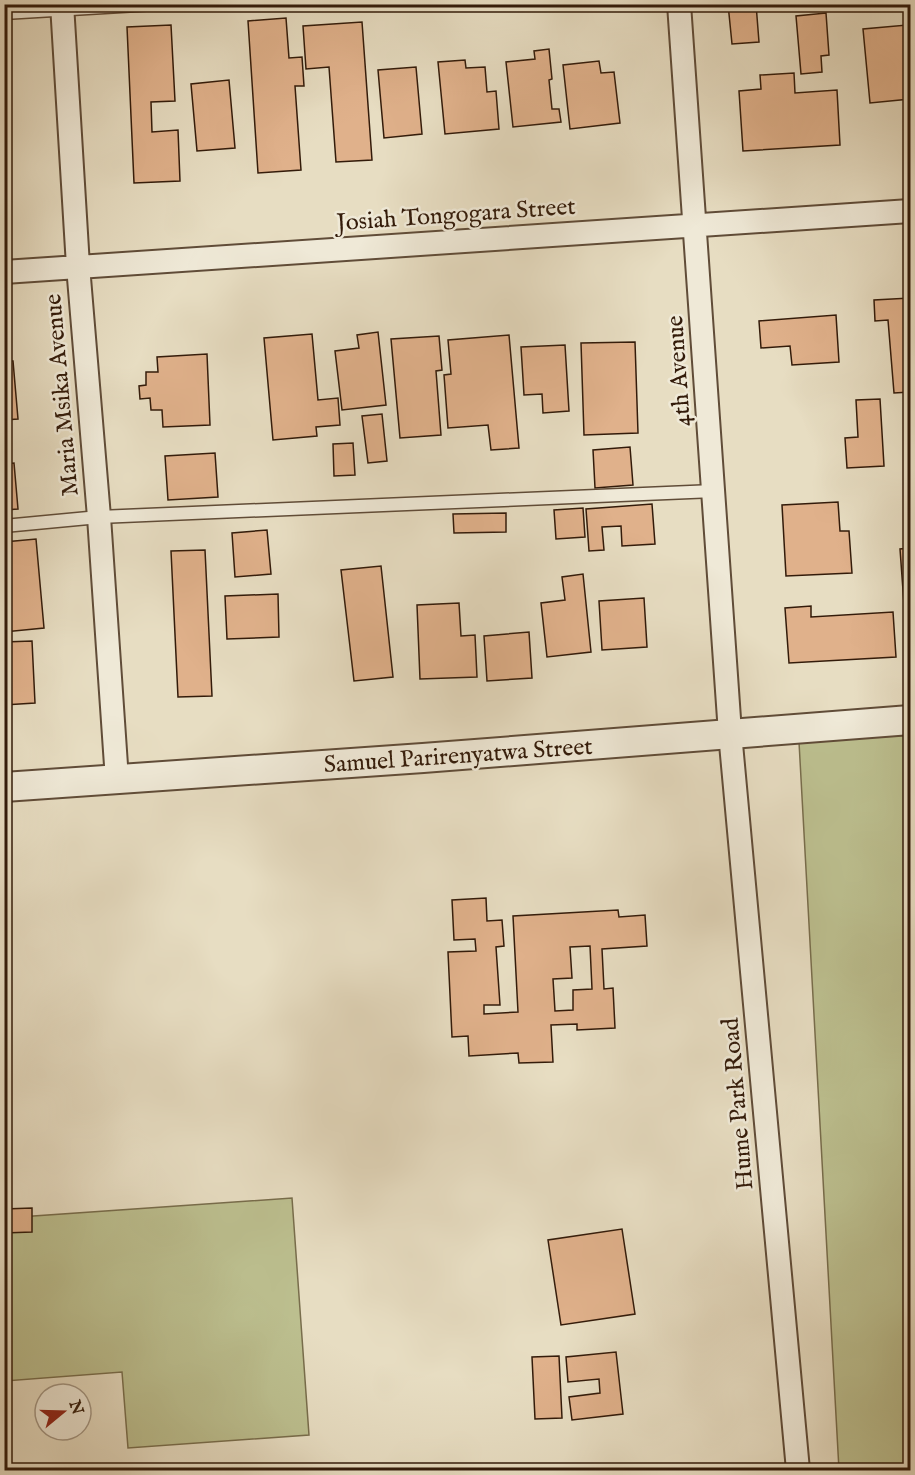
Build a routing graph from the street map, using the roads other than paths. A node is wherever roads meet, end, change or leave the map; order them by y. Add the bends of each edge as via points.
1 (155, 4) edge
2 (680, 4) edge
3 (62, 7) edge
4 (4, 14) edge
5 (910, 211) edge
6 (695, 226) junction
7 (78, 266) junction
8 (4, 272) edge
9 (714, 491) junction
10 (99, 517) junction
11 (4, 526) edge
12 (910, 720) edge
13 (730, 733) junction
14 (117, 780) junction
15 (4, 787) edge
16 (798, 1470) edge

1 - 3 lane
2 - 6 street, 4th Avenue
3 - 4 lane
3 - 7 street, Maria Msika Avenue
5 - 6 street, Josiah Tongogara Street
6 - 7 street, Josiah Tongogara Street
6 - 9 street, 4th Avenue
7 - 8 street, Josiah Tongogara Street
7 - 10 street, Maria Msika Avenue
9 - 10 lane
9 - 13 street, 4th Avenue
10 - 11 lane
10 - 14 street, Maria Msika Avenue
12 - 13 street, Samuel Parirenyatwa Street
13 - 14 street, Samuel Parirenyatwa Street
13 - 16 street, Hume Park Road
14 - 15 street, Samuel Parirenyatwa Street

